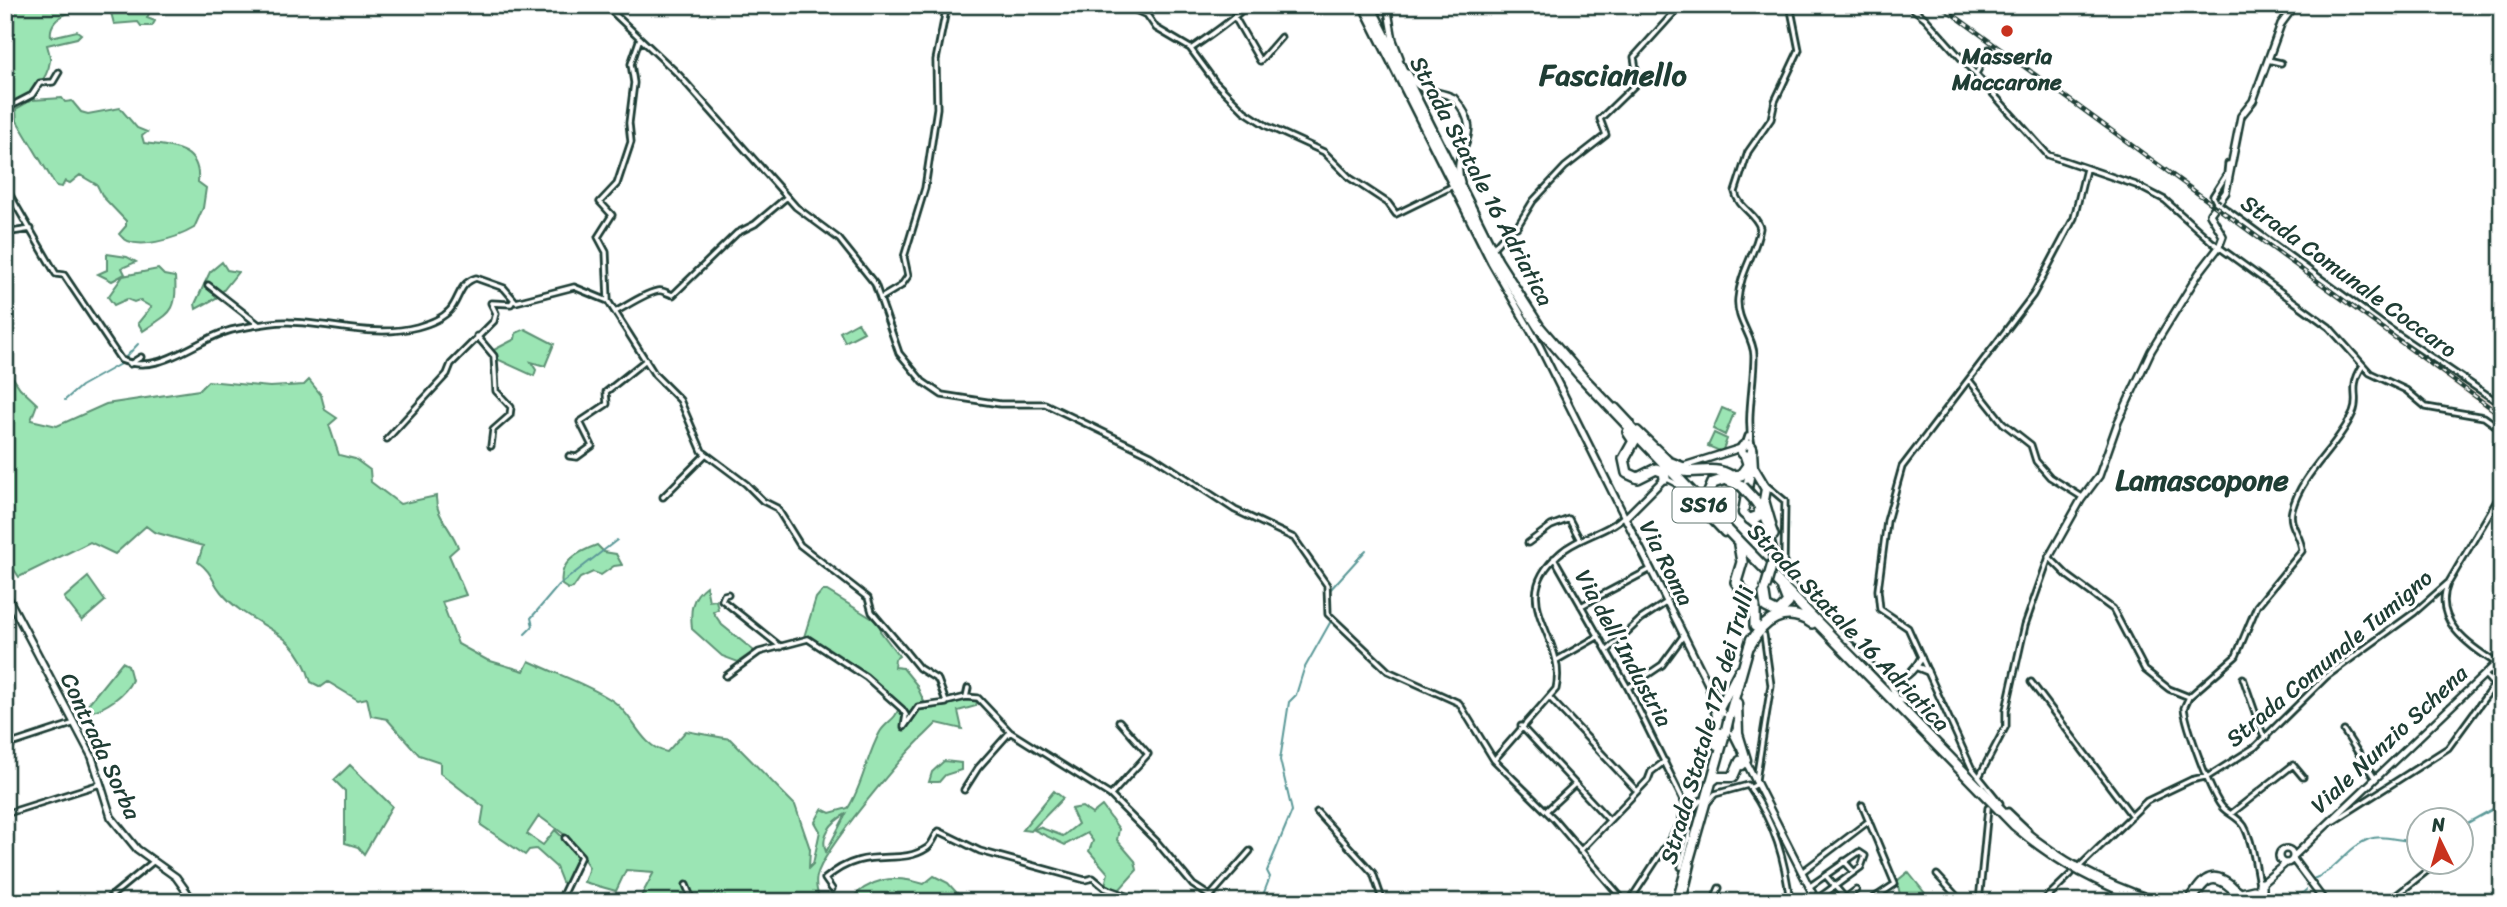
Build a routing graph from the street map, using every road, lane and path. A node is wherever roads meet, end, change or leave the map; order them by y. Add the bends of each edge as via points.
1 (605, 5) edge
2 (947, 5) edge
3 (1124, 5) edge
4 (1246, 5) edge
5 (1366, 5) edge
6 (1387, 5) edge
7 (1681, 5) edge
8 (1790, 5) edge
9 (1908, 5) edge
10 (2295, 5) edge
11 (1234, 16) junction
12 (1281, 37) dead end
13 (640, 38) junction
14 (1191, 49) junction
15 (1989, 49) dead end
16 (2268, 60) junction
17 (2281, 63) dead end
18 (59, 72) dead end
19 (1976, 74) junction
20 (5, 109) edge
21 (2233, 164) junction
22 (2086, 169) junction
23 (5, 178) edge
24 (1453, 186) junction
25 (787, 197) junction
26 (31, 229) junction
27 (5, 233) edge
28 (1494, 247) junction
29 (2219, 247) junction
30 (208, 285) dead end
31 (881, 299) junction
32 (513, 301) junction
33 (608, 301) junction
34 (615, 312) junction
35 (260, 325) junction
36 (477, 336) junction
37 (141, 357) dead end
38 (646, 360) junction
39 (130, 364) junction
40 (2362, 367) junction
41 (1969, 380) junction
42 (2502, 405) edge
43 (1623, 425) junction
44 (2502, 430) edge
45 (387, 439) dead end
46 (491, 446) dead end
47 (1631, 449) junction
48 (706, 454) junction
49 (1746, 454) junction
50 (1655, 455) junction
51 (569, 456) dead end
52 (1731, 476) junction
53 (1665, 478) junction
54 (1755, 480) junction
55 (1745, 487) junction
56 (1769, 492) junction
57 (2502, 492) edge
58 (663, 497) dead end
59 (2082, 497) junction
60 (1757, 503) junction
61 (1623, 518) junction
62 (1750, 519) junction
63 (1724, 534) dead end
64 (1773, 535) junction
65 (1580, 540) junction
66 (1528, 542) dead end
67 (1742, 547) junction
68 (2049, 557) junction
69 (1554, 558) junction
70 (1774, 558) junction
71 (1760, 567) junction
72 (1651, 569) junction
73 (1740, 570) junction
74 (2449, 582) junction
75 (1783, 590) junction
76 (5, 592) edge
77 (1765, 592) junction
78 (728, 594) dead end
79 (1744, 594) junction
80 (1667, 601) junction
81 (1581, 606) junction
82 (1755, 626) junction
83 (1824, 633) junction
84 (1764, 635) dead end
85 (1599, 636) junction
86 (1685, 638) junction
87 (1750, 645) junction
88 (781, 647) junction
89 (1607, 651) junction
90 (1747, 656) junction
91 (1921, 657) junction
92 (2502, 658) edge
93 (1557, 660) junction
94 (2496, 663) junction
95 (1917, 667) junction
96 (1925, 668) junction
97 (1742, 673) junction
98 (2484, 674) junction
99 (726, 676) dead end
100 (2243, 678) dead end
101 (1888, 682) junction
102 (2031, 682) dead end
103 (968, 688) dead end
104 (1628, 688) junction
105 (1711, 689) junction
106 (1725, 695) junction
107 (966, 697) junction
108 (1549, 697) junction
109 (2189, 697) junction
110 (1907, 702) dead end
111 (948, 703) junction
112 (1720, 707) junction
113 (1119, 721) dead end
114 (72, 724) junction
115 (1521, 726) junction
116 (2344, 731) dead end
117 (1010, 732) junction
118 (2267, 737) junction
119 (5, 746) edge
120 (1740, 750) joint
121 (1494, 760) junction
122 (1665, 761) junction
123 (1744, 764) junction
124 (1716, 776) junction
125 (2209, 776) junction
126 (1979, 777) junction
127 (2303, 777) dead end
128 (2374, 777) junction
129 (1757, 782) junction
130 (102, 783) junction
131 (1575, 783) junction
132 (1750, 788) junction
133 (964, 790) dead end
134 (1637, 791) junction
135 (1111, 796) junction
136 (1701, 800) dead end
137 (1708, 802) dead end
138 (1862, 805) dead end
139 (1988, 808) dead end
140 (1546, 811) junction
141 (1317, 812) dead end
142 (1687, 812) junction
143 (2232, 813) junction
144 (5, 814) edge
145 (2132, 816) junction
146 (1609, 820) junction
147 (1869, 821) junction
148 (1680, 824) junction
149 (2322, 826) junction
150 (565, 838) dead end
151 (2301, 846) junction
152 (2289, 849) junction
153 (1250, 851) dead end
154 (1580, 851) junction
155 (2280, 858) junction
156 (2290, 860) junction
157 (154, 861) junction
158 (1844, 861) junction
159 (1684, 864) junction
160 (2278, 868) junction
161 (1802, 872) junction
162 (1854, 872) junction
163 (2071, 874) dead end
164 (1937, 875) dead end
165 (1826, 876) junction
166 (2420, 876) edge
167 (2228, 884) junction
168 (686, 885) dead end
169 (1835, 886) junction
170 (1809, 887) junction
171 (1719, 888) dead end
172 (832, 889) dead end
173 (1856, 890) dead end
174 (2253, 892) edge
175 (1845, 898) junction
176 (1207, 899) edge
177 (2193, 899) edge
178 (1816, 901) edge
179 (2154, 901) edge
180 (2264, 901) edge
181 (104, 902) edge
182 (194, 902) edge
183 (559, 902) edge
184 (693, 902) edge
185 (1143, 902) edge
186 (1219, 902) edge
187 (1383, 902) edge
188 (1627, 902) edge
189 (1677, 902) edge
190 (1684, 902) edge
191 (1713, 902) edge
192 (1790, 902) edge
193 (1840, 902) edge
194 (1868, 902) edge
195 (1962, 902) edge
196 (1979, 902) edge
197 (2042, 902) edge
198 (2140, 902) edge
199 (2233, 902) edge
200 (2323, 902) edge
201 (2388, 902) edge

1 - 13 street
2 - 31 street via 936,60 937,108 925,188 904,257 908,276
3 - 14 street via 1147,15 1156,28
4 - 11 street
5 - 24 street, Via Roma
5 - 43 highway, Strada Statale 16 Adriatica / SS16 via 1503,278 1558,356
5 - 50 highway, Strada Statale 16 Adriatica / SS16 via 1510,284 1561,354
6 - 28 street via 1393,40 1411,79 1427,92 1454,98 1468,120 1469,140 1458,172
7 - 28 street via 1634,57 1638,82 1600,119 1606,135 1565,167 1533,201 1517,227
8 - 49 street via 1799,50 1771,118 1748,152 1735,192 1760,228 1741,273 1737,302 1754,353
9 - 19 street
10 - 16 street via 2281,24
11 - 12 street via 1260,61
11 - 14 street
13 - 25 street via 679,75
13 - 33 street via 631,64 631,142 617,184 600,202 612,215 598,237 606,252
14 - 24 street via 1240,107 1267,126 1324,152 1396,214
15 - 19 street
16 - 17 street
16 - 21 street via 2253,101 2241,117
18 - 20 street via 52,82 40,83 32,95
19 - 22 street via 2048,155
21 - 29 street via 2226,192 2210,214 2223,236
21 - 42 street, Strada Comunale Coccaro via 2228,164 2213,196 2218,203
22 - 29 street via 2165,200
22 - 41 street via 2074,218 2052,262
23 - 26 street via 7,190
24 - 61 street, Via Roma via 1540,347
25 - 31 street via 839,239
25 - 34 street via 737,233 673,295 662,290 647,293 639,302
26 - 27 street
26 - 39 street via 56,274 64,275 121,360
28 - 49 street via 1529,308 1563,352 1669,460 1684,466
29 - 40 street via 2329,327
29 - 59 street via 2151,351 2099,476
30 - 35 street
31 - 121 street via 899,353 935,392 1000,404 1045,404 1177,470 1235,510 1294,538 1329,589 1328,614 1388,671 1459,703
32 - 33 street via 574,287
32 - 35 street via 504,288 475,278 463,285 450,310 417,327 353,330 285,321
32 - 36 street via 491,303 496,318
33 - 34 street
34 - 38 street
35 - 39 street via 232,330 158,362
36 - 45 street
36 - 46 street via 494,356 496,391 511,407 510,415 493,430
37 - 39 street
38 - 48 street via 661,384 680,400
38 - 51 street via 606,392 607,404 580,422 592,446 577,457
40 - 44 street via 2406,390 2426,407 2484,416
40 - 109 street via 2354,380 2353,413 2310,471 2292,507 2293,528 2302,551 2257,606 2236,656
41 - 59 street via 2003,423 2031,445 2036,461 2050,477
41 - 91 street via 1902,467 1887,521 1878,590 1880,609 1909,628
43 - 47 highway via 1633,438
43 - 50 highway, Strada Statale 16 Adriatica / SS16
47 - 50 highway
47 - 53 highway via 1624,459 1627,474 1643,477 1656,469 1664,472
48 - 58 street
48 - 111 street via 777,508 800,545 868,598 872,612 912,660 938,680
49 - 52 highway via 1745,472
49 - 54 main road
49 - 54 main road
50 - 52 highway via 1679,471 1716,469
50 - 67 highway, Strada Statale 16 Adriatica / SS16
52 - 55 highway
53 - 61 street
53 - 63 street
54 - 55 main road
54 - 56 main road, Strada Statale 172 dei Trulli
55 - 60 highway, bridge
55 - 62 main road via 1743,513
55 - 67 highway via 1732,480 1718,480 1709,487 1707,497
56 - 64 main road, Strada Statale 172 dei Trulli via 1764,500
56 - 101 street via 1785,500 1787,580
57 - 74 street, Strada Comunale Tumigno
59 - 68 street
60 - 62 highway via 1759,516
60 - 64 highway
61 - 65 street
61 - 72 street, Via Roma
62 - 70 main road via 1768,535
64 - 70 main road, Strada Statale 172 dei Trulli
65 - 66 street via 1569,519
65 - 69 street
67 - 71 highway, Strada Statale 16 Adriatica / SS16
67 - 73 highway
67 - 179 highway, Strada Statale 16 Adriatica / SS16 via 2034,841 2084,875
68 - 109 street via 2113,609 2145,670 2169,689
68 - 126 street via 2025,625 2006,726
69 - 81 street, Via dell'Industria
69 - 93 street via 1534,595
70 - 77 main road, Strada Statale 172 dei Trulli, bridge
71 - 73 highway
71 - 75 highway, Strada Statale 16 Adriatica / SS16
72 - 80 street, Via Roma
72 - 81 street
73 - 79 highway via 1736,582
74 - 94 street via 2445,608 2450,623 2461,638
74 - 118 street, Strada Comunale Tumigno via 2396,628 2326,676
75 - 77 highway via 1788,603 1778,613 1769,611
75 - 83 highway, Strada Statale 16 Adriatica / SS16
76 - 114 street, Contrada Sorba
77 - 79 highway
77 - 82 main road, Strada Statale 172 dei Trulli
78 - 88 street via 723,594 722,600
79 - 82 highway via 1755,606
80 - 86 street, Via Roma
80 - 89 street
81 - 85 street, Via dell'Industria
82 - 87 main road, Strada Statale 172 dei Trulli
83 - 87 highway via 1802,617 1779,615 1761,626
83 - 198 highway, Strada Statale 16 Adriatica / SS16 via 2038,849 2078,875
84 - 129 street via 1771,685
85 - 89 street, Via dell'Industria
85 - 93 street
86 - 104 street via 1651,675
86 - 105 street, Via Roma
87 - 90 main road, Strada Statale 172 dei Trulli
88 - 99 street via 750,657
88 - 111 street via 812,640 902,709 904,727 918,706
89 - 104 street, Via dell'Industria
90 - 97 main road, Strada Statale 172 dei Trulli
90 - 106 main road
91 - 95 street
91 - 96 street
92 - 94 street, Viale Nunzio Schena
93 - 108 street via 1560,674
94 - 98 street, Viale Nunzio Schena
95 - 96 street
95 - 101 street via 1899,681
96 - 126 street
97 - 123 main road via 1737,723
97 - 124 main road, Strada Statale 172 dei Trulli, bridge
98 - 128 street, Viale Nunzio Schena
98 - 149 street via 2494,685 2448,748
100 - 118 street
101 - 110 street via 1898,699
102 - 145 street
103 - 107 street
104 - 122 street, Via dell'Industria
105 - 106 main road via 1719,697
105 - 112 street, Via Roma
105 - 124 main road via 1718,725
106 - 112 main road
107 - 111 street
107 - 117 street via 987,705
108 - 115 street
108 - 134 street
109 - 125 street via 2184,711 2197,756
112 - 120 street, Via Roma
113 - 135 street via 1148,754
114 - 119 street
114 - 130 street, Contrada Sorba
115 - 121 street
115 - 131 street
116 - 128 street
117 - 133 street
117 - 135 street
118 - 125 street, Strada Comunale Tumigno
120 - 123 main road
121 - 140 street
122 - 134 street
122 - 142 street, Via dell'Industria
123 - 124 main road via 1733,777
123 - 129 street
124 - 159 main road, Strada Statale 172 dei Trulli via 1709,785
125 - 143 street via 2223,808
125 - 145 street, Strada Comunale Tumigno via 2147,801
126 - 145 street, Strada Comunale Tumigno via 2042,843 2079,867
127 - 143 street via 2293,765
128 - 149 street, Viale Nunzio Schena
129 - 132 street
129 - 161 street
130 - 144 street
130 - 157 street, Contrada Sorba via 120,832
131 - 140 street
131 - 146 street
132 - 137 street via 1715,794
132 - 192 street via 1777,836
134 - 146 street
135 - 176 street
136 - 142 street
138 - 147 street
139 - 196 street
140 - 154 street
141 - 187 street via 1373,873
142 - 148 street
143 - 174 street via 2248,837
146 - 154 street
147 - 161 street
147 - 194 street via 1895,884
148 - 159 street via 1690,832
148 - 188 street
149 - 151 street, Viale Nunzio Schena
150 - 183 street via 581,856
151 - 152 street, Viale Nunzio Schena
151 - 156 street, Viale Nunzio Schena
152 - 155 street via 2282,850
152 - 156 street
153 - 176 street
154 - 188 street
155 - 156 street
155 - 160 street
156 - 160 street, Viale Nunzio Schena
156 - 200 street
157 - 181 street
157 - 182 street, Contrada Sorba via 176,877
158 - 162 street
158 - 162 street via 1861,852 1865,858
158 - 165 street
159 - 189 main road, Strada Statale 172 dei Trulli
159 - 190 street via 1692,864
160 - 174 street, Viale Nunzio Schena
161 - 170 street
162 - 169 street
163 - 197 street
164 - 195 street
165 - 169 street
165 - 170 street
166 - 201 street
167 - 174 highway via 2241,894
167 - 177 highway via 2207,880
167 - 199 highway
168 - 184 street
169 - 175 street
169 - 178 street
170 - 178 street
171 - 191 street
172 - 185 street via 825,879 839,867 864,857 920,851 929,847 939,831 980,851 1085,880 1089,877
173 - 175 street
174 - 180 highway
175 - 193 street
176 - 186 street

